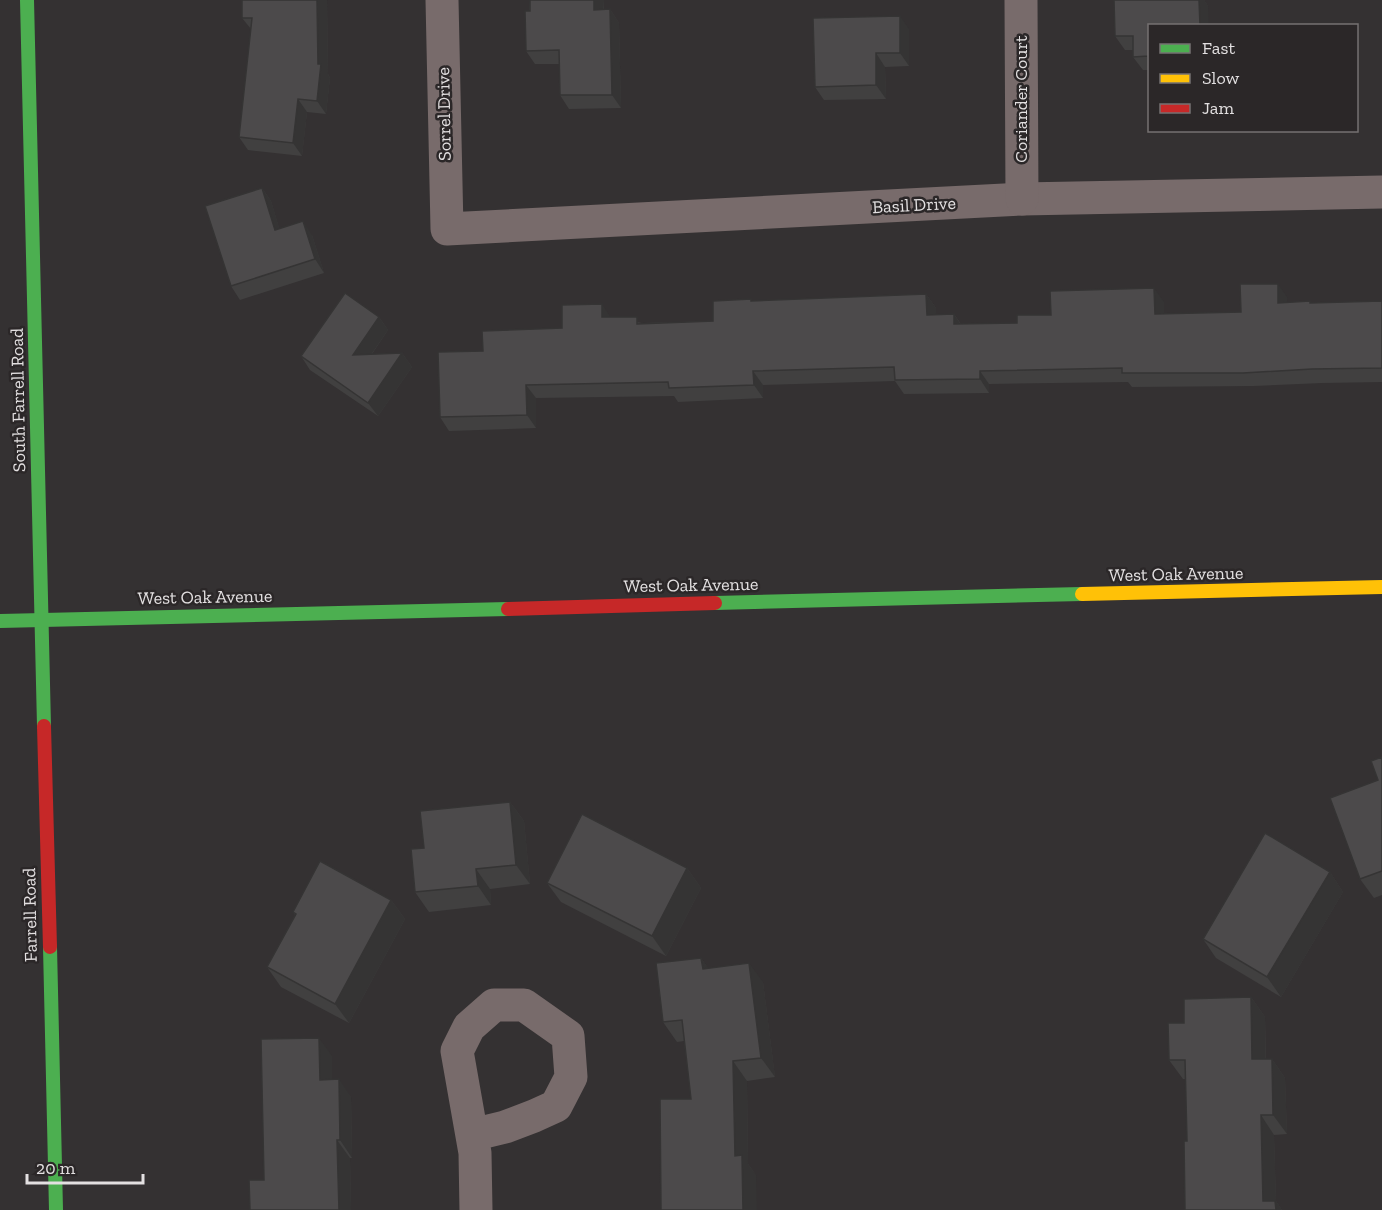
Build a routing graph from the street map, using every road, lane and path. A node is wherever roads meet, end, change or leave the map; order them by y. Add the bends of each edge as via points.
1 (27, 0) edge
2 (442, 0) edge
3 (1021, 0) edge
4 (1382, 192) edge
5 (1022, 199) junction
6 (447, 229) joint
7 (1382, 587) edge
8 (41, 619) junction
9 (0, 621) edge
10 (472, 1135) dead end
11 (56, 1210) edge
12 (476, 1210) edge

1 - 8 street, South Farrell Road
2 - 6 street, Sorrel Drive
3 - 5 street, Coriander Court
4 - 5 street, Basil Drive
5 - 6 street, Basil Drive
7 - 8 street, West Oak Avenue
8 - 9 street, West Oak Avenue
8 - 11 street, Farrell Road
10 - 12 street

